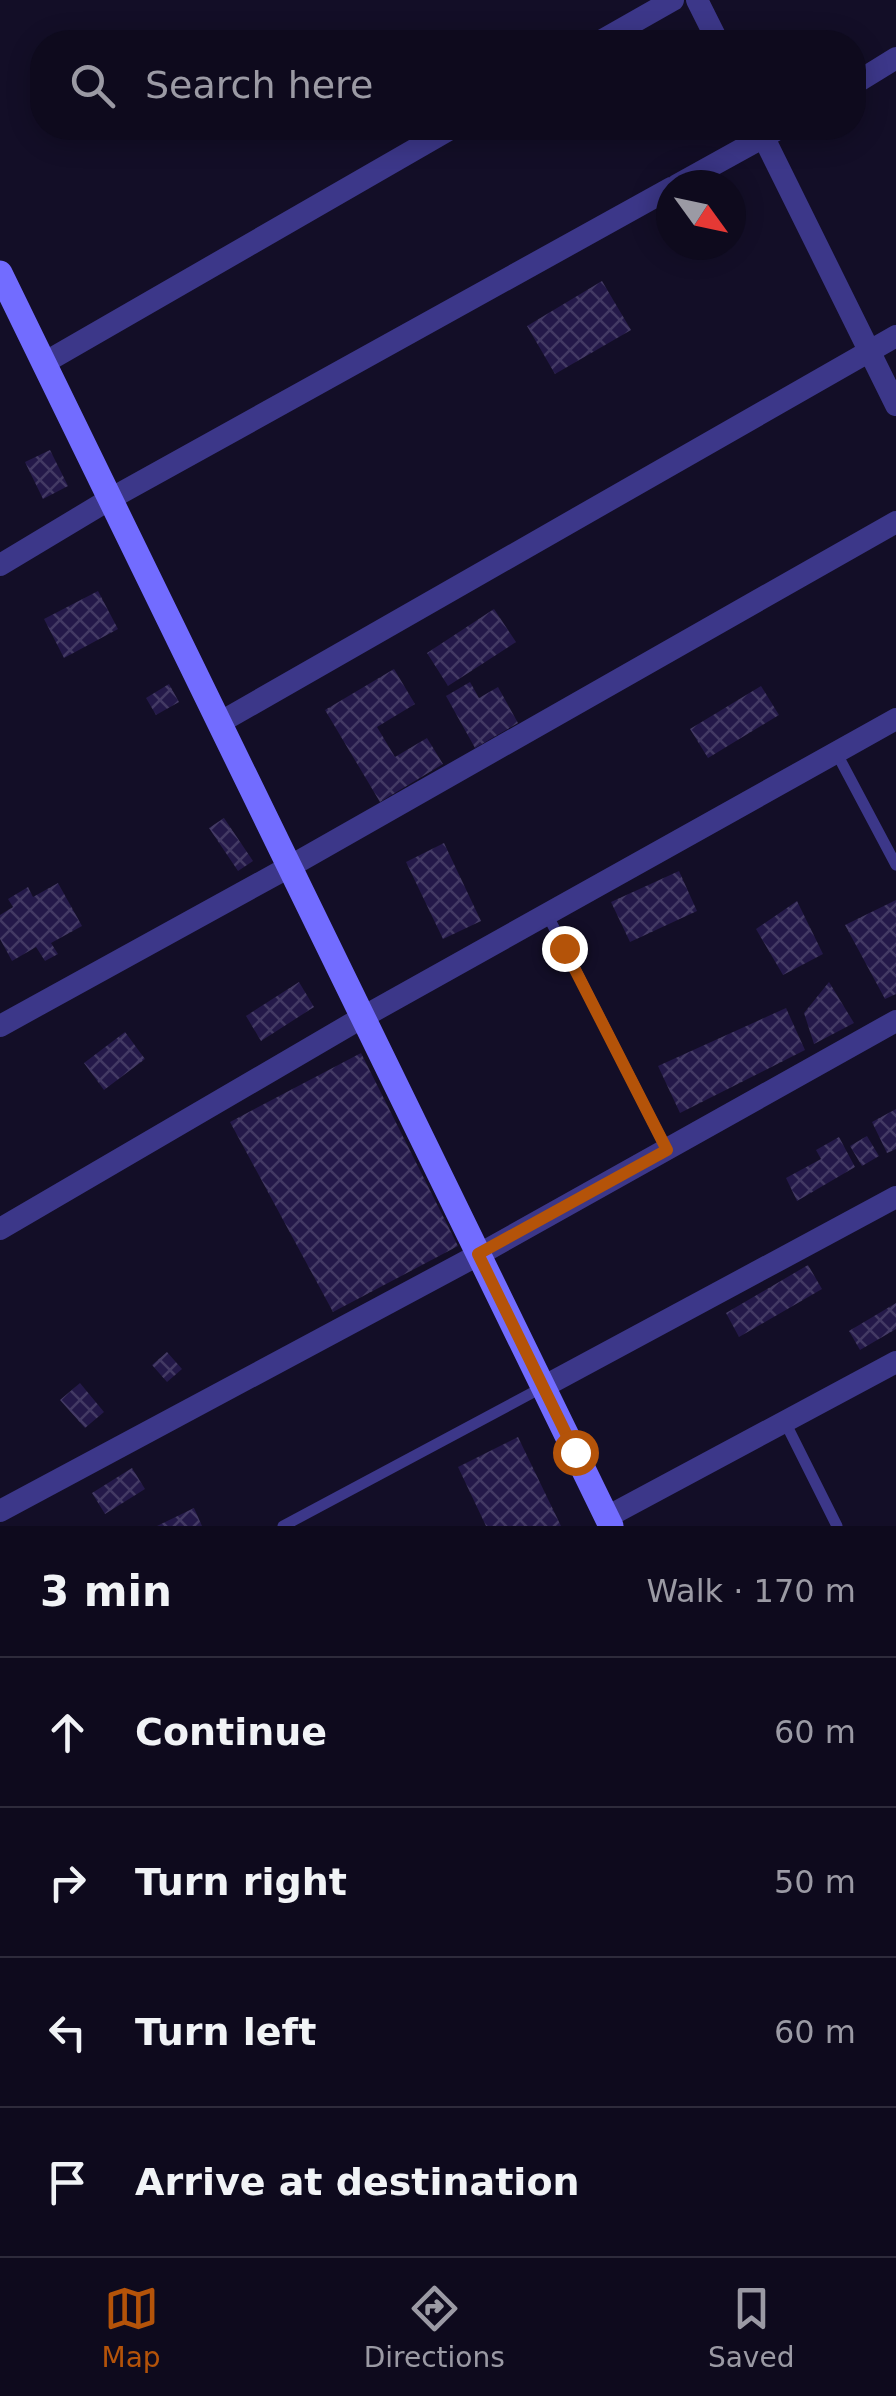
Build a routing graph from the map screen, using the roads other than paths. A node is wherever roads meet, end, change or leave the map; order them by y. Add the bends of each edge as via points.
1 (673, 0) edge
2 (696, 0) edge
3 (620, 30) edge
4 (712, 30) edge
5 (896, 58) edge
6 (866, 77) edge
7 (431, 140) edge
8 (753, 140) edge
9 (772, 140) edge
10 (703, 170) edge
11 (656, 197) edge
12 (0, 274) edge
13 (896, 336) edge
14 (870, 352) junction
15 (44, 363) junction
16 (896, 405) edge
17 (110, 499) junction
18 (896, 522) edge
19 (0, 565) edge
20 (896, 718) edge
21 (219, 723) junction
22 (836, 752) junction
23 (896, 865) edge
24 (289, 866) junction
25 (547, 914) junction
26 (363, 1017) junction
27 (896, 1021) edge
28 (0, 1026) edge
29 (667, 1150) junction
30 (896, 1197) edge
31 (0, 1229) edge
32 (478, 1254) junction
33 (896, 1362) edge
34 (543, 1387) junction
35 (785, 1422) junction
36 (0, 1511) edge
37 (609, 1521) edge
38 (283, 1526) edge
39 (838, 1526) edge

1 - 3 street
2 - 4 street
5 - 6 street
7 - 15 street
8 - 10 street
9 - 14 street
11 - 17 street
12 - 15 street
13 - 14 street
14 - 16 street
14 - 21 street
15 - 17 street
17 - 19 street
17 - 21 street
18 - 24 street
20 - 22 street
21 - 24 street
22 - 23 lane
22 - 25 street
24 - 26 street
24 - 28 street
25 - 26 street
25 - 29 lane
26 - 31 street
26 - 32 street
27 - 29 street
29 - 32 street
30 - 34 street
32 - 34 street
32 - 36 street
33 - 35 street
34 - 37 street
34 - 38 lane
35 - 37 street
35 - 39 lane

